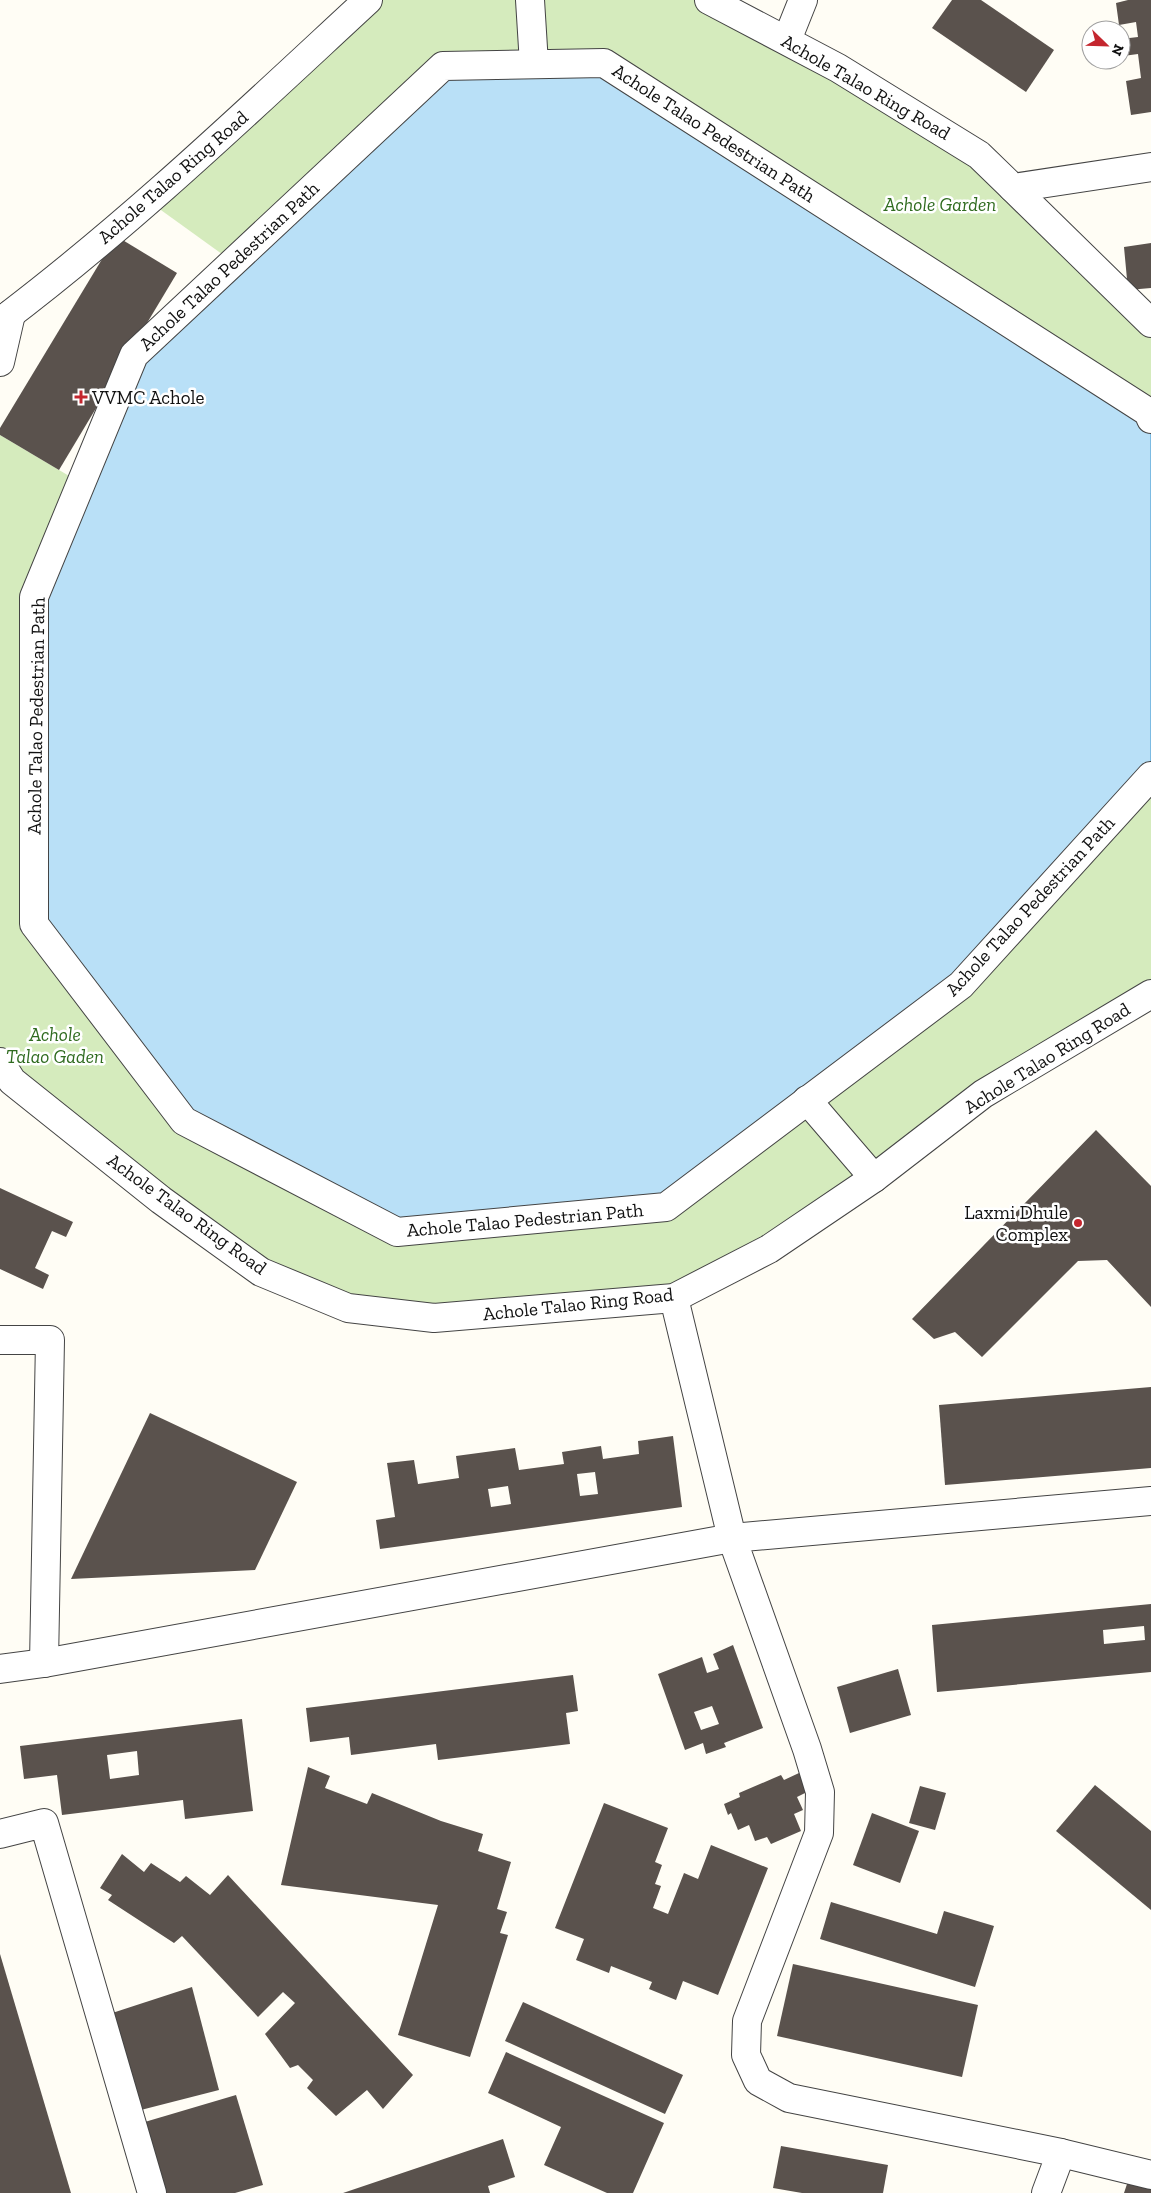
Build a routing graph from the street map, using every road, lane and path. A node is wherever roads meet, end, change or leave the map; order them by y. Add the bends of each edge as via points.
1 (368, 0) edge
2 (530, 0) edge
3 (709, 0) edge
4 (803, 0) edge
5 (787, 40) junction
6 (534, 64) junction
7 (1151, 167) edge
8 (1013, 188) junction
9 (5, 318) edge
10 (1151, 323) edge
11 (0, 362) edge
12 (1151, 419) edge
13 (1151, 776) edge
14 (1151, 994) edge
15 (0, 1062) edge
16 (807, 1100) junction
17 (874, 1178) junction
18 (674, 1298) junction
19 (0, 1340) edge
20 (1151, 1501) edge
21 (732, 1538) junction
22 (44, 1663) junction
23 (0, 1669) edge
24 (0, 1834) edge
25 (1061, 2153) junction
26 (1151, 2175) edge
27 (152, 2193) edge
28 (1046, 2193) edge

1 - 9 street, Achole Talao Ring Road via 218,139 61,276
2 - 6 street
3 - 5 street, Achole Talao Ring Road
4 - 5 street
5 - 8 street, Achole Talao Ring Road via 979,155
6 - 12 street, Achole Talao Pedestrian Path via 604,63 1148,412
6 - 16 street, Achole Talao Pedestrian Path via 443,66 134,355 34,597 34,924 184,1121 397,1232 666,1207
7 - 8 street
8 - 10 street, Achole Talao Ring Road
9 - 11 street, Achole Talao Ring Road
13 - 16 street, Achole Talao Pedestrian Path via 961,985
14 - 17 street, Achole Talao Ring Road via 982,1094
15 - 18 street, Achole Talao Ring Road via 12,1081 161,1200 261,1272 348,1308 434,1318
16 - 17 street
17 - 18 street, Achole Talao Ring Road via 769,1249
18 - 21 street
19 - 22 street via 50,1340
20 - 21 street
21 - 22 street
21 - 25 street via 820,1792 819,1833 747,2021 746,2055 758,2081 789,2098
22 - 23 street
24 - 27 street via 44,1823
25 - 26 street
25 - 28 street

